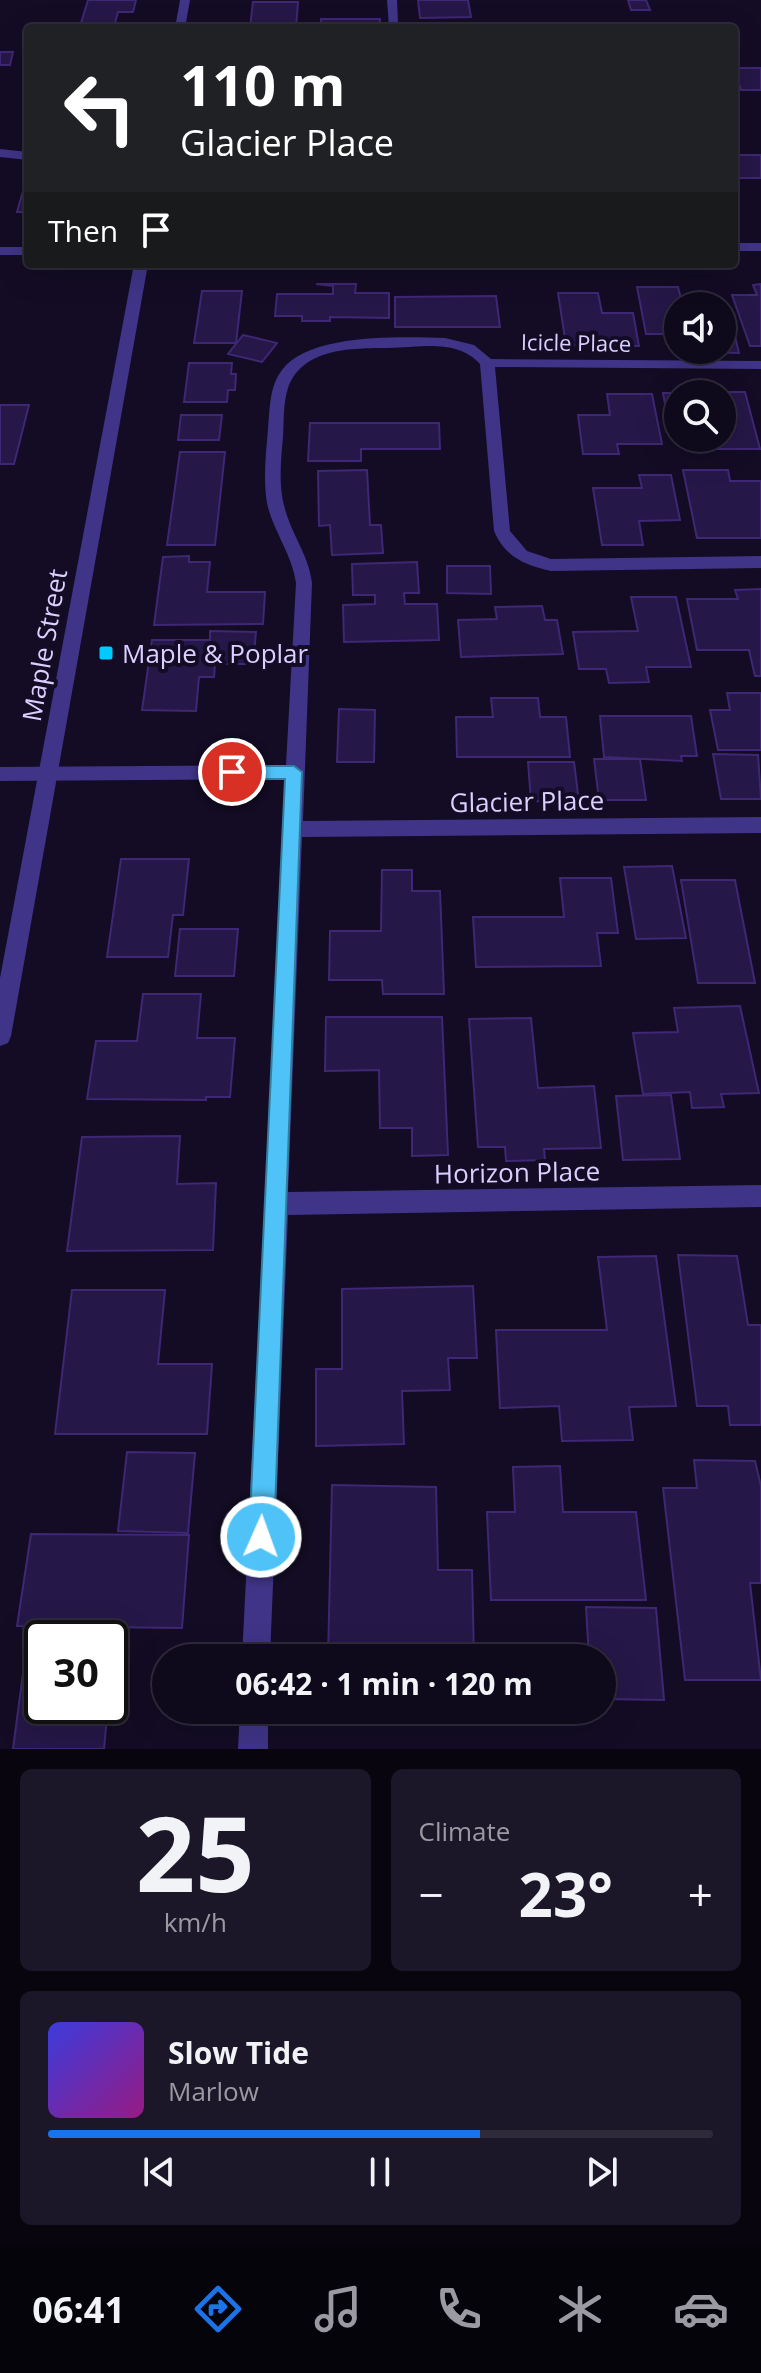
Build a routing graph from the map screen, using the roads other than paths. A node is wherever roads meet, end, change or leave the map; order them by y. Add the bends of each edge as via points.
1 (185, 0) edge
2 (392, 0) edge
3 (181, 24) edge
4 (393, 24) edge
5 (0, 153) edge
6 (24, 156) edge
7 (738, 247) edge
8 (761, 247) edge
9 (0, 251) edge
10 (24, 251) edge
11 (140, 268) edge
12 (487, 363) junction
13 (761, 365) edge
14 (761, 562) edge
15 (294, 772) junction
16 (47, 773) junction
17 (0, 774) edge
18 (761, 825) edge
19 (293, 829) junction
20 (0, 1036) edge
21 (761, 1196) edge
22 (275, 1204) junction
23 (257, 1644) edge
24 (254, 1724) edge
25 (253, 1749) edge

1 - 3 street
2 - 4 street
5 - 6 street
7 - 8 street
9 - 10 street
11 - 16 street, Maple Street
12 - 13 street, Icicle Place
12 - 14 street via 502,531 516,552 551,565
12 - 15 street via 468,347 450,343 332,347 297,365 283,380 274,497 300,556 304,583
15 - 16 street
15 - 19 street
16 - 17 street
16 - 20 street, Maple Street
18 - 19 street, Glacier Place
19 - 22 street
21 - 22 street, Horizon Place
22 - 23 street
24 - 25 street

